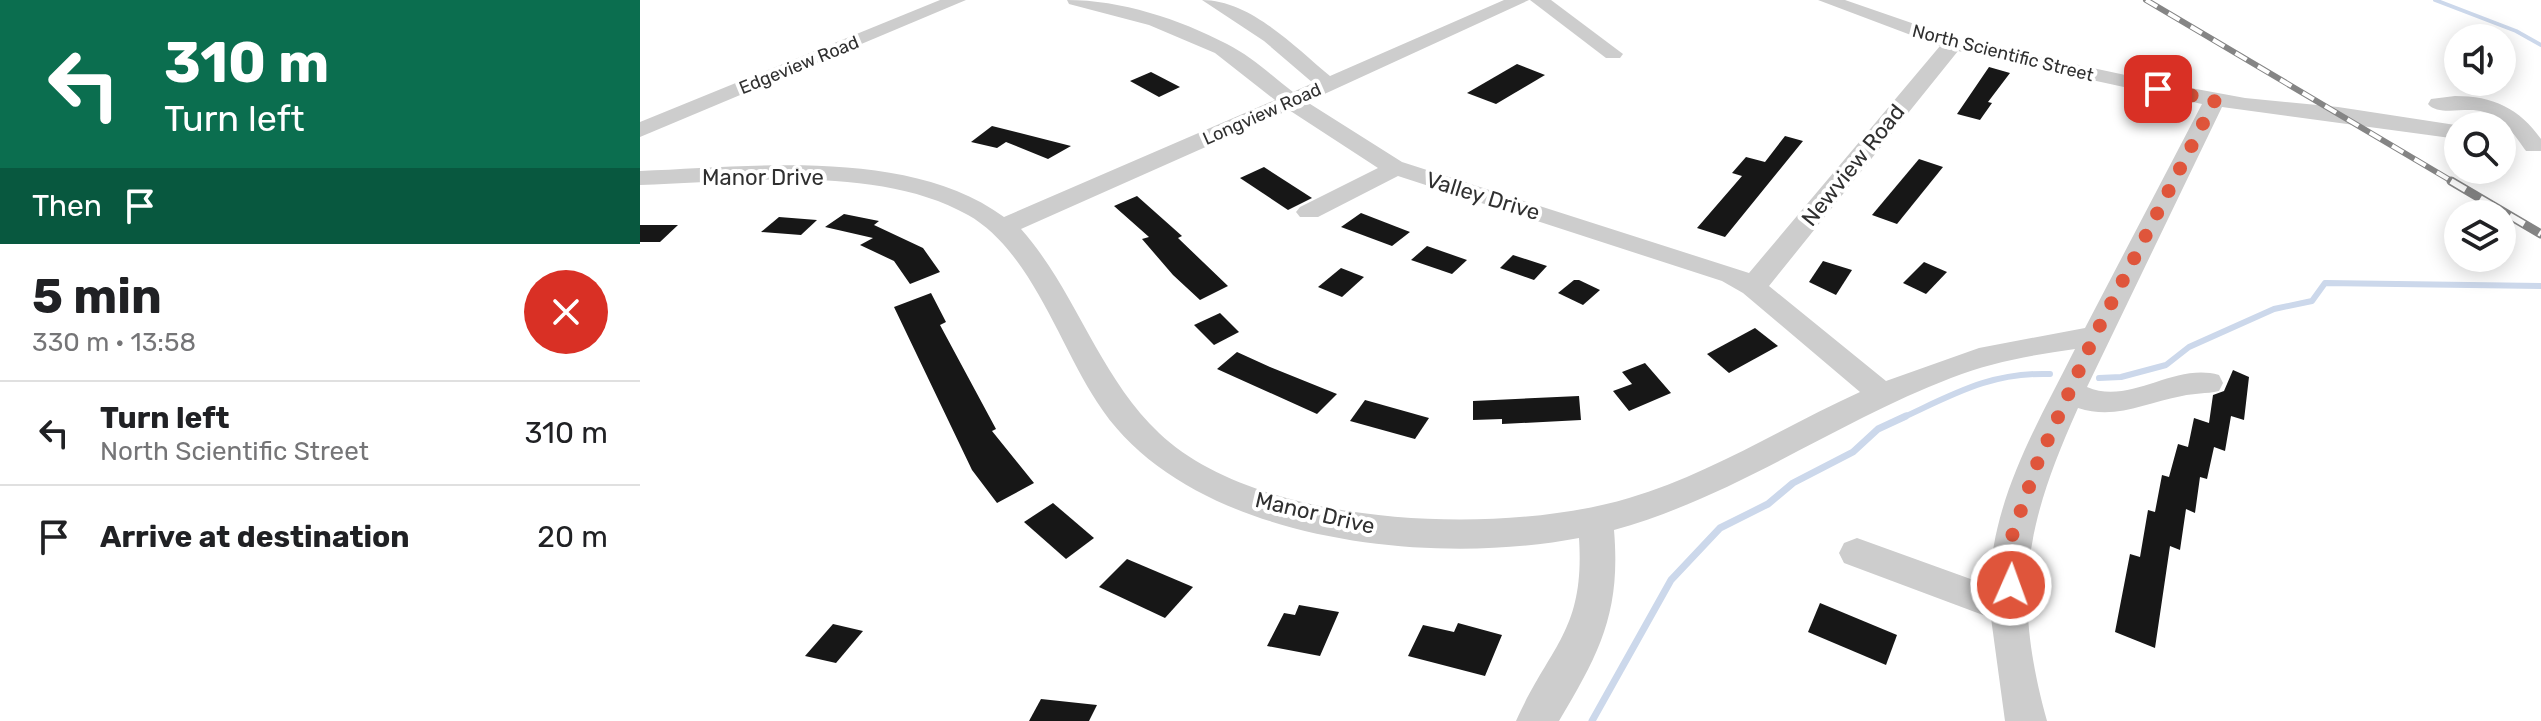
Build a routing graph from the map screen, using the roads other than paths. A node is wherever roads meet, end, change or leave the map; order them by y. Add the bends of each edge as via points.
1 (957, 0) edge
2 (1076, 0) edge
3 (1211, 0) edge
4 (1520, 0) edge
5 (1539, 0) edge
6 (1827, 0) edge
7 (1953, 44) junction
8 (1613, 54) dead end
9 (1328, 85) junction
10 (2215, 100) junction
11 (1291, 101) junction
12 (2439, 104) dead end
13 (640, 130) edge
14 (2444, 130) edge
15 (2516, 143) edge
16 (2538, 147) edge
17 (1396, 168) junction
18 (640, 178) edge
19 (1309, 212) dead end
20 (1004, 227) junction
21 (1753, 287) junction
22 (2094, 337) junction
23 (2208, 383) dead end
24 (2069, 392) junction
25 (1884, 396) junction
26 (1596, 522) junction
27 (1857, 553) dead end
28 (2010, 609) junction
29 (1537, 721) edge
30 (2026, 721) edge

1 - 13 street, Edgeview Road
2 - 11 street, Valley Drive via 1133,13 1202,38
3 - 9 street via 1271,37
4 - 9 street, Longview Road
5 - 8 street
6 - 7 street, North Scientific Street
7 - 10 street, North Scientific Street
7 - 21 street, Newview Road
9 - 11 street, Longview Road
10 - 14 street, North Scientific Street
10 - 22 street
11 - 17 street, Valley Drive
11 - 20 street, Longview Road
12 - 16 street via 2469,101 2503,110
15 - 16 street
17 - 19 street
17 - 21 street, Valley Drive via 1706,264
18 - 20 street, Manor Drive via 820,175 892,181 957,199
20 - 26 street, Manor Drive via 1119,410 1151,445 1209,482 1290,512 1366,527 1491,533
21 - 25 street, Valley Drive
22 - 24 street
22 - 25 street, Manor Drive via 2000,350
23 - 24 street via 2170,385 2098,403
24 - 28 street via 2012,536
25 - 26 street, Manor Drive via 1722,476
26 - 29 street via 1599,584 1592,617
27 - 28 street
28 - 30 street

